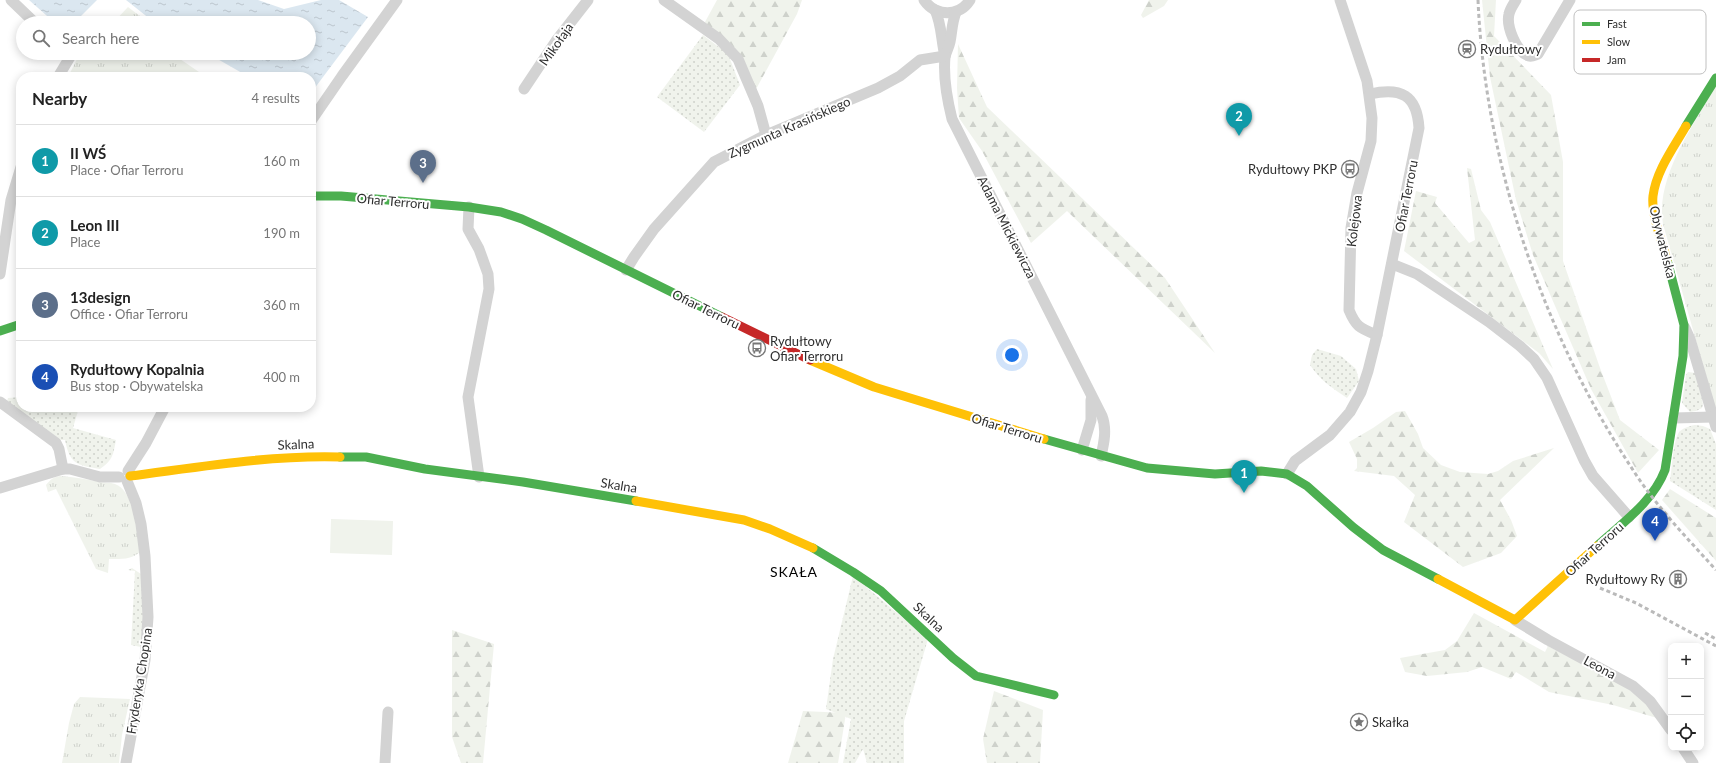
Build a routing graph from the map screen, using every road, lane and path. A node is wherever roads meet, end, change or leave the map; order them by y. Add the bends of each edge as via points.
1 (11, 0) edge
2 (397, 0) edge
3 (588, 0) edge
4 (664, 0) edge
5 (924, 0) edge
6 (970, 0) edge
7 (1340, 0) edge
8 (1516, 0) edge
9 (1570, 0) edge
10 (935, 10) junction
11 (956, 12) junction
12 (28, 16) edge
13 (945, 56) junction
14 (68, 60) edge
15 (61, 72) edge
16 (1716, 78) edge
17 (524, 89) dead end
18 (1370, 94) junction
19 (316, 114) edge
20 (766, 135) junction
21 (16, 184) edge
22 (316, 196) edge
23 (0, 197) edge
24 (11, 200) junction
25 (469, 207) junction
26 (1392, 264) junction
27 (626, 270) junction
28 (0, 274) edge
29 (1684, 325) junction
30 (16, 326) edge
31 (0, 331) edge
32 (1377, 335) junction
33 (1091, 393) junction
34 (0, 402) edge
35 (162, 412) edge
36 (1674, 418) junction
37 (1714, 422) edge
38 (1082, 450) junction
39 (1101, 456) junction
40 (63, 469) junction
41 (1286, 474) junction
42 (126, 476) junction
43 (479, 478) junction
44 (0, 488) edge
45 (1629, 517) junction
46 (1515, 620) junction
47 (1054, 695) dead end
48 (388, 712) dead end
49 (1668, 726) edge
50 (1685, 751) edge
51 (126, 763) edge
52 (386, 763) edge
53 (1693, 763) edge

1 - 12 street
2 - 19 street
3 - 17 street, Mikołaja via 556,41
4 - 20 street via 719,39 738,59 758,106
5 - 10 street
6 - 11 street
7 - 18 street, Kolejowa via 1368,81
8 - 9 street via 1508,15 1511,31 1520,49 1531,56 1538,54
10 - 11 street
10 - 13 street, Adama Mickiewicza
11 - 13 street, Adama Mickiewicza
13 - 20 street, Zygmunta Krasińskiego via 920,60 900,76 878,88
13 - 33 street, Adama Mickiewicza via 947,99 952,119
14 - 15 street
16 - 29 street, Obywatelska via 1689,120 1658,177 1653,197 1654,215
18 - 26 street, Ofiar Terroru via 1400,92 1412,101 1418,115 1419,128
18 - 32 street, Kolejowa via 1371,141 1357,192 1351,228 1349,310 1354,322 1362,329
20 - 27 street, Zygmunta Krasińskiego via 714,162 654,229
21 - 24 street
22 - 25 street, Ofiar Terroru
23 - 24 street
24 - 28 street
25 - 27 street, Ofiar Terroru via 501,212 522,219
25 - 43 street via 468,229 479,249 488,274 490,289 468,397
26 - 32 street, Ofiar Terroru
26 - 45 street, Ofiar Terroru via 1417,274 1463,304 1508,336 1534,359 1547,378 1593,476
27 - 38 street, Ofiar Terroru via 801,356 858,381
29 - 36 street, Obywatelska via 1683,356
29 - 37 street, Obywatelska
30 - 31 street
32 - 41 street, Ofiar Terroru via 1361,392 1350,412 1330,435 1295,461
33 - 38 street, Adama Mickiewicza via 1091,420
33 - 39 street, Adama Mickiewicza via 1105,424
34 - 40 street via 56,443
35 - 42 street
36 - 37 street
36 - 45 street, Obywatelska via 1666,470 1662,479 1651,495
38 - 39 street, Ofiar Terroru
39 - 41 street, Ofiar Terroru via 1147,468 1176,472 1215,474 1261,471
40 - 42 street via 100,477
40 - 44 street
41 - 46 street, Ofiar Terroru via 1307,486 1352,527 1383,550
42 - 43 street, Skalna via 237,461 313,456 366,457
42 - 51 street, Fryderyka Chopina via 136,503 146,556 148,617 144,660
43 - 47 street, Skalna via 523,482 681,508 744,520 770,529 819,551 881,591 976,676
45 - 46 street, Ofiar Terroru
46 - 49 street, Leona via 1633,686 1650,701
48 - 52 street
50 - 53 street

